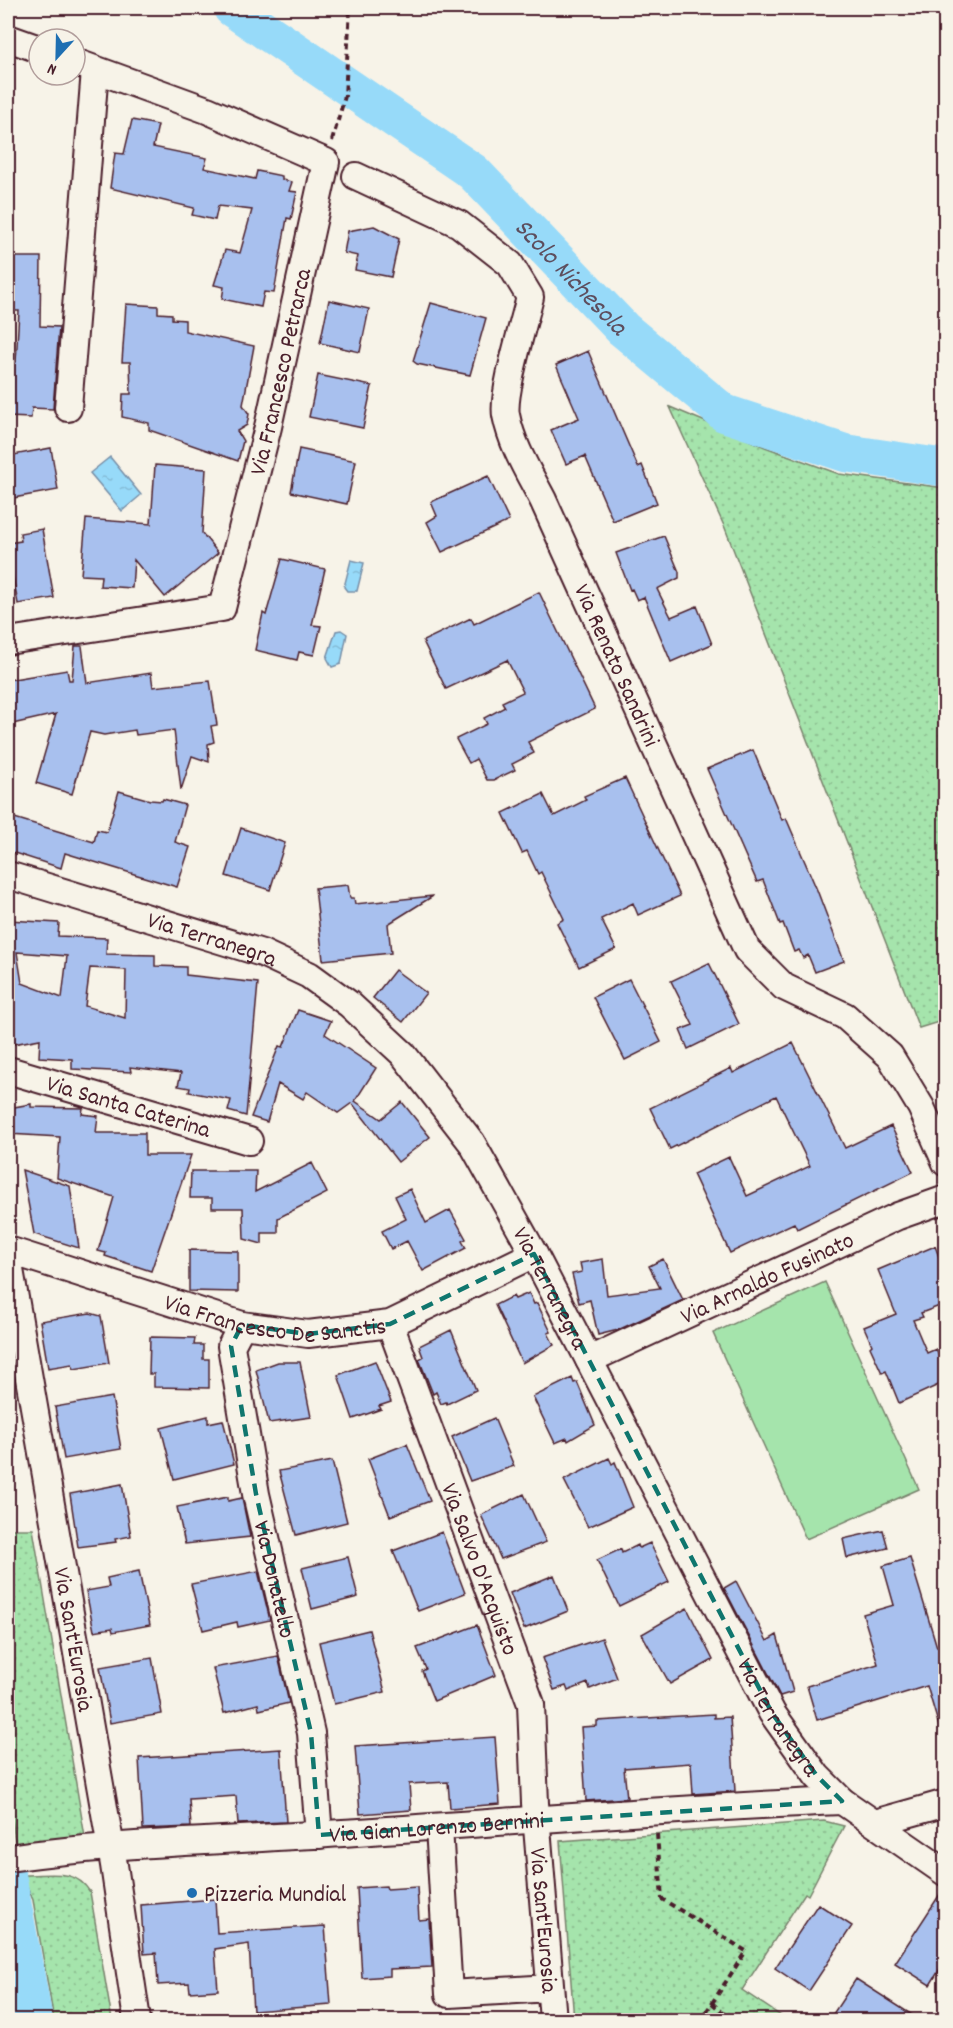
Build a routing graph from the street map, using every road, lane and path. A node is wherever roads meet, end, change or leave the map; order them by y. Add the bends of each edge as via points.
1 (350, 8) edge
2 (8, 38) edge
3 (27, 45) edge
4 (87, 67) edge
5 (84, 87) edge
6 (326, 162) junction
7 (356, 176) dead end
8 (68, 408) dead end
9 (8, 641) edge
10 (8, 875) edge
11 (8, 1070) edge
12 (249, 1141) dead end
13 (945, 1162) edge
14 (945, 1198) edge
15 (8, 1250) edge
16 (534, 1254) junction
17 (8, 1258) edge
18 (390, 1324) junction
19 (242, 1325) junction
20 (589, 1360) junction
21 (842, 1801) junction
22 (945, 1803) edge
23 (655, 1810) junction
24 (536, 1820) junction
25 (875, 1823) junction
26 (439, 1827) junction
27 (319, 1835) junction
28 (111, 1846) junction
29 (8, 1858) edge
30 (945, 1873) edge
31 (550, 1988) junction
32 (712, 2003) junction
33 (137, 2020) edge
34 (553, 2020) edge
35 (701, 2020) edge
36 (730, 2020) edge

1 - 6 path via 345,96
2 - 3 street
4 - 6 street via 207,110
5 - 8 street
6 - 9 street, Via Francesco Petrarca via 268,428 222,608
7 - 13 street, Via Renato Sandrini via 459,224 510,264 530,297 506,413 515,448 543,500 747,950 784,987 845,1016 890,1056 921,1107
10 - 16 street, Via Terranegra via 262,953 309,975 349,1004 403,1054 472,1143
11 - 12 street, Via Santa Caterina
14 - 20 street, Via Arnaldo Fusinato via 898,1216
15 - 19 street, Via Francesco De Sanctis
16 - 18 street, Via Francesco De Sanctis
16 - 20 street, Via Terranegra
17 - 28 street, Via Sant'Eurosia
18 - 19 street, Via Francesco De Sanctis via 308,1334
18 - 24 street, Via Salvo D'Acquisto via 531,1704
19 - 27 street, Via Donatello via 231,1346 256,1494 311,1733
20 - 21 street, Via Terranegra via 772,1713 817,1776
21 - 23 street, Via Gian Lorenzo Bernini
21 - 25 street, Via Terranegra
22 - 25 street
23 - 24 street, Via Gian Lorenzo Bernini
23 - 32 path via 662,1899 746,1951
24 - 26 street, Via Gian Lorenzo Bernini
24 - 31 street, Via Sant'Eurosia
25 - 30 street, Via Terranegra
26 - 27 street, Via Gian Lorenzo Bernini
26 - 31 street via 449,1994
27 - 28 street, Via Gian Lorenzo Bernini
28 - 29 street, Via Gian Lorenzo Bernini
28 - 33 street, Via Sant'Eurosia
31 - 34 street, Via Sant'Eurosia
32 - 35 path
32 - 36 path

